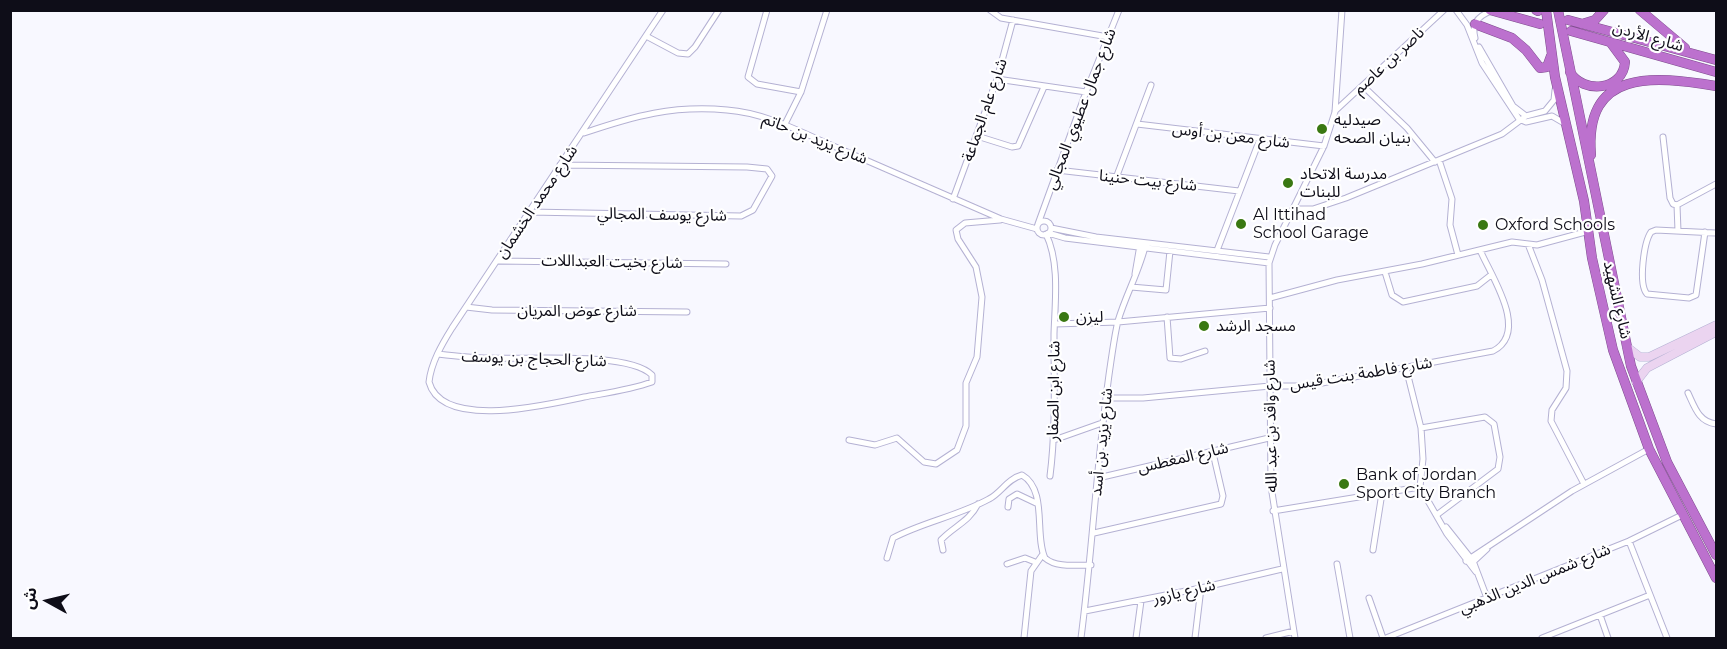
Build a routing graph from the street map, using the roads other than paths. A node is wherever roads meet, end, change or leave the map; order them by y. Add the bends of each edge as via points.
1 (663, 10) edge
2 (719, 10) edge
3 (767, 10) edge
4 (827, 10) edge
5 (990, 10) edge
6 (1119, 10) edge
7 (1342, 10) edge
8 (1444, 10) edge
9 (1456, 10) edge
10 (1546, 10) edge
11 (1558, 10) edge
12 (1605, 10) edge
13 (1640, 10) edge
14 (1491, 11) edge
15 (1013, 20) junction
16 (1568, 20) dead end
17 (1540, 24) dead end
18 (1581, 24) junction
19 (1471, 25) junction
20 (1571, 31) dead end
21 (646, 36) junction
22 (1108, 37) junction
23 (1609, 42) junction
24 (1689, 52) junction
25 (1551, 53) junction
26 (1716, 60) edge
27 (1567, 64) junction
28 (1716, 72) edge
29 (1555, 77) junction
30 (997, 79) junction
31 (1151, 85) dead end
32 (1363, 86) junction
33 (1714, 86) edge
34 (1044, 87) junction
35 (801, 92) junction
36 (1086, 92) junction
37 (1335, 112) junction
38 (1524, 119) junction
39 (785, 124) junction
40 (1137, 124) junction
41 (1568, 127) junction
42 (583, 134) junction
43 (977, 136) junction
44 (1663, 137) dead end
45 (1260, 140) junction
46 (1324, 146) junction
47 (1437, 161) junction
48 (560, 165) junction
49 (1057, 170) junction
50 (1116, 178) junction
51 (1716, 184) edge
52 (1239, 191) junction
53 (1594, 194) junction
54 (953, 199) junction
55 (1677, 205) junction
56 (1044, 207) junction
57 (1295, 209) junction
58 (530, 212) junction
59 (1001, 219) junction
60 (1045, 221) junction
61 (1038, 227) junction
62 (1589, 231) junction
63 (1678, 231) junction
64 (1048, 232) junction
65 (1705, 232) junction
66 (1716, 233) edge
67 (1528, 244) junction
68 (1142, 246) junction
69 (1480, 250) junction
70 (1170, 251) junction
71 (1216, 254) junction
72 (1458, 255) junction
73 (1269, 260) junction
74 (498, 261) junction
75 (726, 264) dead end
76 (1385, 272) junction
77 (1491, 275) junction
78 (1131, 287) junction
79 (1270, 298) junction
80 (466, 307) junction
81 (1270, 308) junction
82 (687, 312) dead end
83 (1167, 317) junction
84 (1118, 322) junction
85 (1054, 324) junction
86 (1716, 325) edge
87 (1716, 332) edge
88 (1626, 343) junction
89 (1205, 351) dead end
90 (438, 354) junction
91 (1645, 358) junction
92 (1406, 368) junction
93 (1647, 368) junction
94 (1636, 382) junction
95 (1270, 386) junction
96 (1688, 393) dead end
97 (439, 398) joint
98 (1106, 398) junction
99 (1102, 423) junction
100 (1716, 424) edge
101 (1421, 428) junction
102 (1269, 438) junction
103 (849, 440) dead end
104 (1054, 440) junction
105 (1649, 449) junction
106 (1213, 453) junction
107 (1050, 476) dead end
108 (1098, 478) junction
109 (1584, 484) junction
110 (1420, 486) junction
111 (1382, 493) junction
112 (1036, 503) junction
113 (978, 504) junction
114 (1008, 507) dead end
115 (1273, 511) junction
116 (1438, 514) junction
117 (1682, 515) junction
118 (1094, 533) junction
119 (1629, 541) junction
120 (943, 550) dead end
121 (1373, 550) dead end
122 (1042, 554) junction
123 (1716, 555) edge
124 (887, 558) dead end
125 (1470, 561) junction
126 (1035, 562) junction
127 (1007, 564) dead end
128 (1337, 564) dead end
129 (1091, 565) junction
130 (1282, 568) junction
131 (1716, 578) edge
132 (1201, 588) junction
133 (1650, 595) junction
134 (1369, 598) dead end
135 (1486, 598) junction
136 (1141, 601) junction
137 (1085, 611) junction
138 (1599, 615) junction
139 (1294, 631) junction
140 (1405, 632) junction
141 (1024, 639) edge
142 (1081, 639) edge
143 (1137, 639) edge
144 (1195, 639) edge
145 (1266, 639) edge
146 (1296, 639) edge
147 (1350, 639) edge
148 (1385, 639) edge
149 (1408, 639) edge
150 (1542, 639) edge
151 (1608, 639) edge
152 (1667, 639) edge

1 - 21 street, شارع محمد الخشمان
2 - 21 street via 688,54 678,53
3 - 35 street via 748,77 757,84
4 - 35 street
5 - 15 street via 995,16
6 - 22 street, شارع جمال عطيوي المجالي
7 - 37 street
8 - 32 street, ناصر بن عاصم
9 - 19 street
10 - 25 highway, شارع الشهيد
11 - 27 highway, شارع الشهيد
12 - 18 highway via 1595,20
13 - 24 highway
14 - 17 highway
14 - 19 street
15 - 22 street
15 - 30 street, شارع عام الجماعة
16 - 18 highway, شارع الأردن
18 - 24 highway, شارع الأردن
19 - 25 highway via 1512,38 1540,68 1550,64
19 - 38 street via 1479,48
20 - 23 highway, شارع الأردن
21 - 42 street, شارع محمد الخشمان
22 - 36 street, شارع جمال عطيوي المجالي
23 - 27 highway via 1625,62 1622,74 1614,82 1598,87 1583,84 1573,77
23 - 28 highway, شارع الأردن
24 - 26 highway, شارع الأردن
25 - 29 highway, شارع الشهيد
27 - 53 highway, شارع الشهيد
29 - 38 street via 1550,106
29 - 41 highway, شارع الشهيد
30 - 34 street
30 - 43 street, شارع عام الجماعة
31 - 40 street
32 - 37 street, ناصر بن عاصم
32 - 47 street
33 - 53 highway via 1643,80 1621,85 1608,94 1597,108 1590,130
34 - 36 street
34 - 43 street via 1018,146
35 - 39 street
36 - 49 street, شارع جمال عطيوي المجالي
37 - 46 street
38 - 41 street via 1552,116
38 - 47 street via 1502,134
39 - 42 street, شارع يزيد بن حاتم via 739,111 679,109 634,116
39 - 54 street, شارع يزيد بن حاتم
40 - 45 street, شارع معن بن أوس
40 - 50 street
41 - 62 highway, شارع الشهيد
42 - 48 street, شارع محمد الخشمان
43 - 54 street, شارع عام الجماعة
44 - 55 street via 1670,198
45 - 46 street, شارع معن بن أوس
45 - 52 street
46 - 57 street
47 - 57 street via 1346,198 1313,209
47 - 72 street via 1452,199 1450,225
48 - 58 street, شارع محمد الخشمان
48 - 58 street, شارع يوسف المجالي via 754,168 769,170 772,176 753,210 741,216
49 - 50 street, شارع بيت حنينا
49 - 56 street, شارع جمال عطيوي المجالي
50 - 52 street, شارع بيت حنينا
51 - 55 street
52 - 71 street
53 - 88 highway, شارع الشهيد
54 - 59 street, شارع يزيد بن حاتم
55 - 63 street
56 - 60 street, شارع جمال عطيوي المجالي
56 - 61 street, شارع جمال عطيوي المجالي
57 - 73 street
58 - 74 street, شارع محمد الخشمان
59 - 61 street, شارع يزيد بن حاتم
59 - 103 street via 965,223 956,230 976,267 982,314 977,357 967,377 966,426 957,450 932,465 900,439 892,438 875,446
60 - 61 street
60 - 64 street
61 - 64 street, شارع يزيد بن حاتم via 1041,234
62 - 67 street
62 - 105 highway, شارع الشهيد via 1613,350
63 - 65 street
63 - 65 street via 1649,233 1641,280 1647,294 1696,296
64 - 68 street via 1065,238
64 - 85 street, شارع ابن الصفار
65 - 66 street
67 - 69 street via 1512,242
67 - 109 street via 1567,371 1566,388 1552,410 1551,421
68 - 70 street
68 - 71 street
68 - 78 street, شارع يزيد بن أسد
69 - 72 street
69 - 77 street
70 - 71 street
70 - 78 street via 1166,290
71 - 73 street
72 - 76 street
73 - 79 street, شارع واقد بن عبد الله
74 - 75 street, شارع بخيت العبداللات
74 - 80 street, شارع محمد الخشمان
76 - 77 street via 1392,295 1407,302 1477,286
76 - 79 street
77 - 92 street, شارع فاطمة بنت قيس via 1506,305 1508,334 1504,344 1493,351
78 - 84 street, شارع يزيد بن أسد
79 - 81 street, شارع واقد بن عبد الله
80 - 82 street, شارع عوض المريان
80 - 90 street, شارع محمد الخشمان
81 - 83 street
81 - 95 street, شارع واقد بن عبد الله
83 - 84 street
83 - 89 street via 1170,358 1181,359
84 - 85 street
84 - 98 street, شارع يزيد بن أسد
85 - 104 street, شارع ابن الصفار
86 - 91 street
87 - 93 street
88 - 91 street via 1631,351
88 - 94 highway, شارع الشهيد
90 - 97 street, شارع محمد الخشمان via 429,382
90 - 97 street, شارع الحجاج بن يوسف via 604,360 639,368 651,373 654,379 626,389 508,411 474,410
91 - 93 street via 1643,364
92 - 95 street, شارع فاطمة بنت قيس via 1306,386
92 - 101 street
93 - 94 street
94 - 123 highway, شارع الشهيد via 1667,462
95 - 98 street, شارع فاطمة بنت قيس
95 - 102 street, شارع واقد بن عبد الله
96 - 100 street via 1701,418
98 - 99 street, شارع يزيد بن أسد
99 - 104 street
99 - 108 street, شارع يزيد بن أسد
101 - 110 street
101 - 116 street via 1479,417 1494,424 1500,457 1498,469
102 - 106 street, شارع المغطس
102 - 115 street, شارع واقد بن عبد الله
104 - 107 street, شارع ابن الصفار
105 - 109 street
105 - 117 highway, شارع الشهيد
106 - 108 street, شارع المغطس
106 - 118 street via 1223,496 1221,504
108 - 118 street, شارع يزيد بن أسد
109 - 125 street
110 - 111 street
110 - 116 street
111 - 115 street
111 - 121 street
112 - 113 street via 1030,483 1022,475
112 - 114 street via 1017,494 1009,499
112 - 122 street
113 - 120 street via 969,520 941,540
113 - 124 street via 893,538
115 - 130 street, شارع واقد بن عبد الله
116 - 125 street via 1447,534
117 - 119 street, شارع شمس الدين الذهبي
117 - 131 highway, شارع الشهيد
118 - 129 street, شارع يزيد بن أسد
119 - 133 street
119 - 135 street, شارع شمس الدين الذهبي
122 - 126 street
122 - 129 street via 1050,563
125 - 135 street
126 - 127 street via 1025,558
126 - 141 street via 1028,587
128 - 147 street
129 - 137 street, شارع يزيد بن أسد
130 - 132 street, شارع يازور
130 - 139 street, شارع واقد بن عبد الله
132 - 136 street, شارع يازور
132 - 144 street
133 - 138 street
133 - 152 street
134 - 148 street
135 - 140 street, شارع شمس الدين الذهبي
136 - 137 street, شارع يازور
136 - 143 street
137 - 142 street, شارع يزيد بن أسد
138 - 150 street
138 - 151 street
139 - 145 street
139 - 146 street, شارع واقد بن عبد الله
140 - 148 street, شارع شمس الدين الذهبي
140 - 149 street

